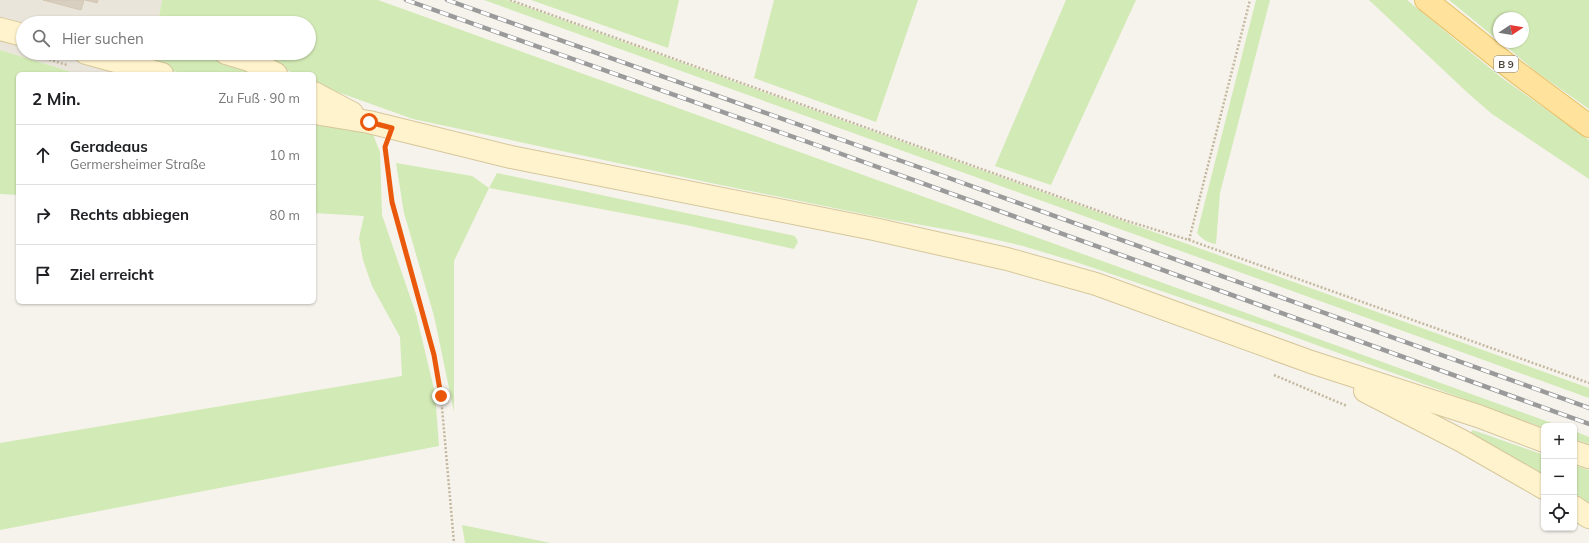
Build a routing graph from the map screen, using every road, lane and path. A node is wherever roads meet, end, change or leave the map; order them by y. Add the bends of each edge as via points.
1 (510, 0) edge
2 (1250, 0) edge
3 (1426, 0) edge
4 (0, 29) edge
5 (16, 33) edge
6 (111, 60) edge
7 (248, 60) edge
8 (155, 72) edge
9 (272, 72) edge
10 (316, 94) edge
11 (316, 113) edge
12 (369, 122) junction
13 (1589, 126) edge
14 (390, 141) junction
15 (1189, 240) junction
16 (1311, 362) junction
17 (1270, 373) dead end
18 (1589, 383) edge
19 (1348, 406) dead end
20 (1541, 440) edge
21 (1577, 453) edge
22 (1589, 457) edge
23 (1541, 486) edge
24 (1577, 509) edge
25 (1589, 517) edge
26 (454, 543) edge

1 - 15 path via 1124,220
2 - 15 path
3 - 13 main road, B 9
4 - 5 main road
6 - 8 main road
7 - 9 main road
10 - 12 main road
11 - 12 main road
12 - 14 main road
14 - 16 main road via 511,157 1007,259 1103,287
14 - 26 path via 392,202 434,355 441,396
15 - 18 path
16 - 20 main road via 1478,416
16 - 23 main road via 1462,441
17 - 19 path
21 - 22 main road
24 - 25 main road

